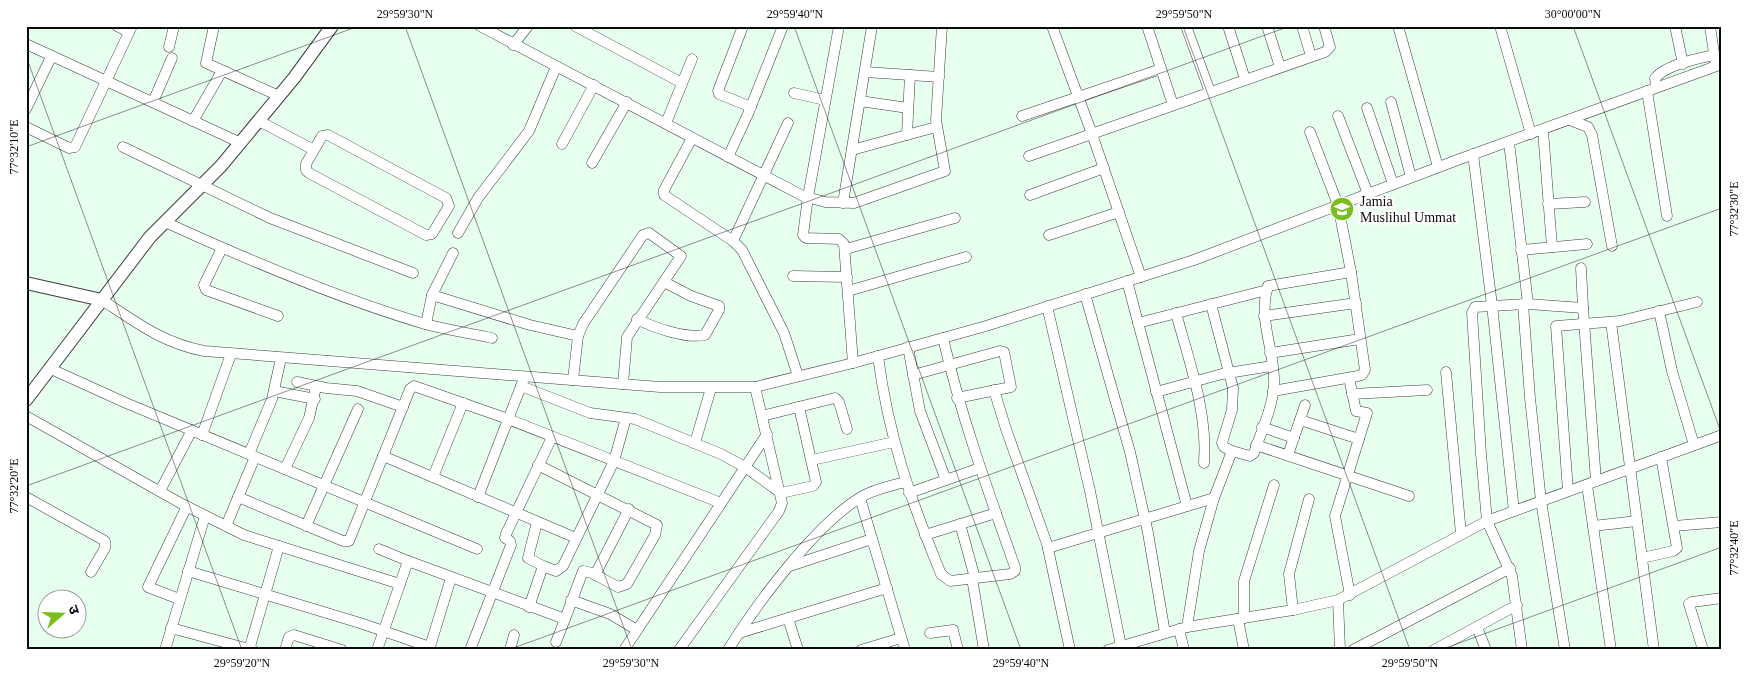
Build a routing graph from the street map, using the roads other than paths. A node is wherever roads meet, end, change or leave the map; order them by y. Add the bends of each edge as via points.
1 (117, 26) edge
2 (174, 26) edge
3 (214, 26) edge
4 (332, 26) edge
5 (480, 26) edge
6 (528, 26) edge
7 (575, 26) edge
8 (743, 26) edge
9 (783, 26) edge
10 (839, 26) edge
11 (872, 26) edge
12 (942, 26) edge
13 (1052, 26) edge
14 (1147, 26) edge
15 (1186, 26) edge
16 (1228, 26) edge
17 (1267, 26) edge
18 (1302, 26) edge
19 (1324, 26) edge
20 (1398, 26) edge
21 (1500, 26) edge
22 (1675, 26) edge
23 (1710, 26) edge
24 (130, 29) edge
25 (26, 44) edge
26 (514, 45) junction
27 (169, 47) dead end
28 (1714, 55) junction
29 (1311, 56) junction
30 (51, 57) junction
31 (172, 58) dead end
32 (692, 59) dead end
33 (1683, 64) junction
34 (1719, 65) edge
35 (556, 67) junction
36 (1280, 67) junction
37 (1161, 69) junction
38 (222, 71) junction
39 (866, 72) junction
40 (910, 75) junction
41 (939, 77) junction
42 (105, 80) junction
43 (1245, 80) junction
44 (682, 83) junction
45 (594, 85) junction
46 (1652, 89) junction
47 (1210, 92) junction
48 (794, 93) dead end
49 (279, 96) junction
50 (1078, 97) junction
51 (825, 100) junction
52 (860, 101) junction
53 (153, 102) junction
54 (627, 102) junction
55 (1391, 102) dead end
56 (1173, 105) junction
57 (751, 107) junction
58 (908, 108) junction
59 (1367, 108) dead end
60 (26, 109) edge
61 (1022, 116) dead end
62 (1338, 116) dead end
63 (1570, 120) junction
64 (193, 121) junction
65 (259, 121) junction
66 (666, 123) junction
67 (788, 123) dead end
68 (26, 127) edge
69 (936, 127) junction
70 (1543, 130) junction
71 (1310, 132) dead end
72 (1092, 134) junction
73 (1531, 134) junction
74 (907, 135) junction
75 (692, 138) junction
76 (1509, 142) junction
77 (241, 143) junction
78 (562, 144) dead end
79 (123, 147) dead end
80 (314, 150) junction
81 (852, 150) junction
82 (1473, 154) junction
83 (1029, 156) dead end
84 (728, 157) junction
85 (592, 163) dead end
86 (1438, 167) junction
87 (1104, 168) junction
88 (764, 176) junction
89 (1411, 177) junction
90 (202, 184) junction
91 (1393, 184) junction
92 (1368, 194) junction
93 (1030, 195) dead end
94 (808, 197) junction
95 (1585, 202) dead end
96 (843, 203) junction
97 (1548, 204) junction
98 (1338, 205) junction
99 (1119, 212) junction
100 (1666, 216) dead end
101 (955, 218) dead end
102 (165, 222) junction
103 (458, 233) dead end
104 (1049, 235) dead end
105 (733, 241) junction
106 (1587, 244) dead end
107 (1612, 246) dead end
108 (222, 248) junction
109 (1552, 248) junction
110 (846, 249) junction
111 (1521, 250) junction
112 (453, 254) dead end
113 (966, 257) dead end
114 (1581, 268) dead end
115 (1351, 272) junction
116 (413, 273) dead end
117 (792, 276) dead end
118 (848, 277) junction
119 (1140, 277) junction
120 (1127, 281) junction
121 (664, 282) junction
122 (26, 283) edge
123 (1267, 290) junction
124 (848, 291) junction
125 (1085, 294) junction
126 (432, 295) junction
127 (102, 300) junction
128 (1697, 302) dead end
129 (1356, 303) junction
130 (1211, 304) junction
131 (1525, 304) junction
132 (1492, 305) junction
133 (1047, 306) junction
134 (1583, 308) junction
135 (1659, 311) junction
136 (1176, 313) junction
137 (278, 316) dead end
138 (1264, 316) junction
139 (637, 320) junction
140 (1611, 322) junction
141 (1138, 323) junction
142 (1585, 323) junction
143 (426, 324) junction
144 (578, 336) junction
145 (492, 338) dead end
146 (943, 338) junction
147 (1360, 339) junction
148 (908, 347) junction
149 (1270, 353) junction
150 (231, 354) junction
151 (878, 356) junction
152 (281, 358) junction
153 (853, 363) junction
154 (950, 365) junction
155 (1272, 366) junction
156 (51, 369) junction
157 (1446, 372) dead end
158 (1230, 373) junction
159 (914, 375) junction
160 (525, 376) junction
161 (798, 376) junction
162 (1350, 378) junction
163 (573, 380) junction
164 (297, 382) dead end
165 (1194, 382) junction
166 (623, 384) junction
167 (521, 386) junction
168 (316, 387) junction
169 (755, 387) junction
170 (711, 388) junction
171 (994, 390) junction
172 (1427, 390) dead end
173 (274, 391) junction
174 (1273, 391) junction
175 (1156, 392) junction
176 (1352, 394) junction
177 (958, 398) junction
178 (315, 399) junction
179 (26, 400) edge
180 (463, 403) junction
181 (1305, 405) dead end
182 (403, 407) junction
183 (799, 407) junction
184 (358, 409) dead end
185 (26, 416) edge
186 (762, 416) junction
187 (626, 418) junction
188 (508, 419) junction
189 (1300, 420) junction
190 (1262, 426) junction
191 (846, 429) dead end
192 (192, 430) junction
193 (767, 434) junction
194 (202, 435) junction
195 (1722, 435) edge
196 (552, 437) junction
197 (1294, 438) junction
198 (1359, 439) junction
199 (894, 442) junction
200 (695, 443) junction
201 (1256, 445) junction
202 (1694, 445) junction
203 (1232, 451) junction
204 (1288, 455) junction
205 (252, 456) junction
206 (383, 456) junction
207 (1661, 457) junction
208 (812, 460) junction
209 (614, 461) junction
210 (1204, 463) dead end
211 (538, 465) junction
212 (745, 467) junction
213 (980, 468) junction
214 (1630, 468) junction
215 (285, 469) junction
216 (1348, 475) junction
217 (433, 477) junction
218 (946, 480) junction
219 (905, 482) junction
220 (1592, 483) junction
221 (1274, 485) dead end
222 (324, 486) junction
223 (160, 491) junction
224 (1568, 491) junction
225 (909, 493) junction
226 (598, 494) junction
227 (781, 494) junction
228 (1409, 496) dead end
229 (26, 497) edge
230 (238, 497) junction
231 (478, 497) junction
232 (860, 498) junction
233 (1214, 498) junction
234 (1309, 499) dead end
235 (1542, 501) junction
236 (364, 503) junction
237 (721, 503) junction
238 (187, 506) junction
239 (1187, 506) junction
240 (628, 509) junction
241 (1514, 511) junction
242 (514, 513) junction
243 (996, 513) junction
244 (206, 516) junction
245 (1145, 519) junction
246 (1487, 521) junction
247 (1637, 521) junction
248 (537, 522) junction
249 (1722, 522) edge
250 (960, 524) junction
251 (226, 526) junction
252 (306, 526) junction
253 (1593, 526) junction
254 (1674, 526) junction
255 (1099, 532) junction
256 (1461, 534) junction
257 (924, 535) junction
258 (576, 538) junction
259 (872, 540) junction
260 (279, 546) junction
261 (1048, 548) junction
262 (379, 549) dead end
263 (477, 549) dead end
264 (1642, 558) junction
265 (408, 561) junction
266 (543, 566) junction
267 (790, 566) junction
268 (1510, 568) junction
269 (188, 571) junction
270 (91, 572) dead end
271 (595, 575) junction
272 (451, 578) junction
273 (973, 578) junction
274 (400, 584) junction
275 (887, 588) junction
276 (265, 594) junction
277 (493, 594) junction
278 (1350, 595) junction
279 (1722, 598) edge
280 (179, 599) junction
281 (571, 600) junction
282 (1338, 600) junction
283 (1517, 605) junction
284 (529, 607) junction
285 (1293, 610) junction
286 (788, 618) junction
287 (1241, 618) junction
288 (565, 619) junction
289 (1477, 627) junction
290 (171, 628) junction
291 (1183, 628) junction
292 (638, 630) junction
293 (384, 632) junction
294 (930, 633) dead end
295 (1165, 633) junction
296 (514, 634) dead end
297 (739, 634) junction
298 (901, 638) junction
299 (556, 642) dead end
300 (1120, 646) junction
301 (250, 649) edge
302 (430, 649) edge
303 (1246, 649) edge
304 (165, 650) edge
305 (285, 650) edge
306 (342, 650) edge
307 (378, 650) edge
308 (470, 650) edge
309 (510, 650) edge
310 (624, 650) edge
311 (680, 650) edge
312 (728, 650) edge
313 (798, 650) edge
314 (861, 650) edge
315 (905, 650) edge
316 (958, 650) edge
317 (984, 650) edge
318 (1070, 650) edge
319 (1108, 650) edge
320 (1184, 650) edge
321 (1340, 650) edge
322 (1352, 650) edge
323 (1434, 650) edge
324 (1486, 650) edge
325 (1522, 650) edge
326 (1565, 650) edge
327 (1611, 650) edge
328 (1654, 650) edge
329 (1703, 650) edge

1 - 24 street
2 - 27 street
3 - 38 street via 205,60 208,65
4 - 49 street
5 - 26 street
6 - 26 street
7 - 44 street
8 - 57 street via 718,91
9 - 57 street
10 - 51 street
11 - 39 street
12 - 41 street
13 - 50 street
14 - 37 street
15 - 47 street
16 - 43 street
17 - 36 street
18 - 29 street
19 - 29 street via 1330,47
20 - 86 street
21 - 73 street
22 - 33 street
23 - 28 street
24 - 42 street
25 - 30 street
26 - 35 street
28 - 33 street
28 - 34 street
29 - 36 street
30 - 42 street
30 - 60 street
31 - 53 street
32 - 44 street
33 - 46 street via 1657,76
34 - 46 street
35 - 45 street
35 - 103 street via 529,131 478,198
36 - 43 street
37 - 50 street
37 - 56 street
38 - 49 street
38 - 64 street
39 - 40 street
39 - 52 street
40 - 41 street
40 - 58 street
41 - 69 street
42 - 53 street
42 - 68 street via 75,147 69,148
43 - 47 street
44 - 66 street
45 - 54 street
45 - 78 street
46 - 63 street
46 - 100 street
47 - 56 street
48 - 51 street
49 - 65 street
50 - 61 street
50 - 72 street
51 - 94 street
52 - 58 street
52 - 81 street
53 - 64 street
54 - 66 street
54 - 85 street
55 - 89 street
56 - 72 street
57 - 84 street
58 - 74 street
59 - 91 street
62 - 92 street
63 - 70 street
63 - 107 street via 1588,127 1592,135
64 - 77 street
65 - 77 street
65 - 80 street
66 - 75 street
67 - 88 street
69 - 74 street
69 - 96 street via 945,165 942,174 868,199
70 - 73 street
70 - 97 street
71 - 98 street
72 - 83 street
72 - 87 street
73 - 76 street
74 - 81 street
75 - 84 street
75 - 105 street via 663,193
76 - 82 street
76 - 111 street
77 - 90 street
79 - 90 street
80 - 80 street via 306,164 309,173 426,235 432,234 449,206 446,198 328,135 322,136
81 - 96 street
82 - 86 street
82 - 132 street
84 - 88 street
86 - 89 street
87 - 93 street
87 - 99 street
88 - 94 street
88 - 105 street
89 - 91 street
90 - 102 street
90 - 116 street via 270,218
91 - 92 street
92 - 98 street
94 - 96 street
94 - 110 street via 804,237 839,239
95 - 97 street
97 - 109 street
98 - 115 street
98 - 119 street
99 - 104 street
99 - 119 street
101 - 110 street
102 - 108 street
102 - 127 street
105 - 161 street via 748,259 777,318
106 - 109 street
108 - 137 street via 204,285 206,290
108 - 143 street
109 - 111 street
110 - 118 street
111 - 131 street
112 - 126 street
113 - 124 street
114 - 134 street
115 - 123 street via 1270,284
115 - 129 street
117 - 118 street
118 - 124 street
119 - 120 street
120 - 125 street
120 - 141 street
121 - 139 street
121 - 139 street via 719,306 705,335 671,332
121 - 144 street via 681,256 653,234 646,233 582,324
122 - 127 street
123 - 130 street
123 - 138 street
124 - 153 street
125 - 133 street
125 - 245 street via 1114,393
126 - 143 street
126 - 144 street
127 - 150 street via 155,335 179,346
127 - 156 street
128 - 135 street
129 - 138 street
129 - 147 street
130 - 136 street
130 - 158 street
131 - 132 street
131 - 134 street
131 - 235 street via 1530,398
132 - 241 street
132 - 246 street via 1475,307 1472,313
133 - 146 street
133 - 255 street
134 - 142 street
135 - 140 street
135 - 202 street
136 - 141 street
136 - 165 street
138 - 149 street
139 - 166 street via 627,337
140 - 142 street
140 - 214 street
141 - 175 street
142 - 220 street
142 - 224 street via 1555,328
143 - 145 street
144 - 163 street
146 - 148 street
146 - 154 street
147 - 149 street
147 - 162 street via 1364,370 1362,375
148 - 151 street
148 - 159 street
149 - 155 street
150 - 152 street
150 - 194 street
151 - 153 street
151 - 199 street
152 - 160 street
152 - 173 street
153 - 161 street
154 - 159 street
154 - 171 street via 1002,351 1011,386
154 - 177 street
155 - 158 street
155 - 174 street
156 - 179 street
156 - 192 street
157 - 256 street
158 - 165 street
158 - 203 street via 1233,400 1222,443
159 - 218 street via 920,410
160 - 163 street
160 - 167 street
161 - 169 street
162 - 174 street
162 - 176 street
163 - 166 street
164 - 168 street
165 - 175 street
165 - 210 street via 1204,434
166 - 170 street
167 - 187 street via 590,413
167 - 188 street
168 - 178 street
168 - 182 street via 357,391
169 - 170 street
169 - 186 street
170 - 200 street
171 - 177 street
171 - 261 street
172 - 176 street
173 - 178 street
173 - 205 street
174 - 190 street
175 - 239 street
176 - 198 street via 1356,411 1367,413
177 - 213 street
178 - 215 street
180 - 182 street via 414,386
180 - 188 street
180 - 217 street
181 - 189 street
182 - 206 street
183 - 186 street
183 - 191 street via 835,398
183 - 208 street
184 - 222 street
185 - 223 street
186 - 193 street
187 - 200 street
187 - 209 street
188 - 196 street
188 - 231 street
189 - 197 street
189 - 198 street
190 - 197 street
190 - 201 street
192 - 194 street
192 - 223 street
193 - 212 street
193 - 227 street
194 - 205 street
195 - 202 street
196 - 209 street
196 - 211 street
197 - 204 street
198 - 216 street
199 - 208 street
199 - 219 street
200 - 212 street
201 - 203 street via 1250,456
201 - 204 street
202 - 207 street
203 - 233 street
204 - 216 street
205 - 215 street
205 - 230 street
206 - 217 street
206 - 236 street
207 - 214 street
207 - 254 street
208 - 227 street via 815,484
209 - 226 street
209 - 237 street
211 - 226 street
211 - 242 street
212 - 227 street
212 - 237 street
213 - 218 street
213 - 243 street
214 - 220 street
214 - 247 street
215 - 222 street
216 - 228 street
216 - 278 street via 1335,516
217 - 231 street
218 - 225 street
219 - 225 street
219 - 232 street
220 - 224 street
220 - 253 street
221 - 287 street via 1244,581
222 - 236 street
222 - 252 street
223 - 238 street
224 - 235 street
225 - 257 street
226 - 240 street
226 - 258 street
227 - 311 street via 779,511
229 - 270 street via 104,541 105,548
230 - 251 street
230 - 252 street
231 - 242 street
232 - 259 street
232 - 267 street via 809,544
233 - 239 street
233 - 291 street
234 - 285 street via 1289,574
235 - 241 street
235 - 326 street
236 - 252 street via 346,542
236 - 263 street
237 - 292 street
238 - 244 street
238 - 280 street via 148,587
239 - 245 street
240 - 271 street
240 - 271 street via 656,525 656,535 624,586 618,587
241 - 246 street
242 - 248 street
242 - 277 street via 505,536 511,546
243 - 250 street
243 - 273 street via 1015,572
244 - 251 street
244 - 269 street
245 - 255 street
245 - 295 street
246 - 256 street
246 - 268 street
247 - 253 street
247 - 264 street
248 - 258 street
248 - 266 street via 528,558
249 - 254 street
250 - 257 street
250 - 273 street
251 - 260 street
253 - 327 street
254 - 264 street via 1675,550
255 - 261 street
255 - 300 street
256 - 278 street
257 - 273 street via 944,578 950,581
258 - 266 street via 560,570
259 - 267 street
259 - 275 street
260 - 274 street
260 - 276 street
261 - 318 street
262 - 265 street
264 - 328 street
265 - 272 street
265 - 274 street
266 - 284 street
267 - 297 street
268 - 283 street
268 - 322 street
269 - 276 street
269 - 280 street
271 - 281 street via 583,572
272 - 277 street
272 - 302 street
273 - 317 street
274 - 293 street
275 - 286 street
275 - 298 street
276 - 293 street
276 - 301 street
277 - 284 street
277 - 308 street
278 - 282 street
279 - 329 street via 1690,602
280 - 290 street
281 - 288 street
281 - 292 street via 610,614
282 - 285 street
282 - 321 street
283 - 289 street
283 - 325 street
284 - 288 street
285 - 287 street
286 - 297 street
286 - 313 street
287 - 291 street
287 - 303 street
288 - 299 street
289 - 323 street
289 - 324 street
290 - 301 street
290 - 304 street
291 - 295 street
291 - 320 street
292 - 310 street
293 - 302 street
293 - 307 street
294 - 316 street via 953,630
295 - 300 street
296 - 309 street
297 - 312 street
298 - 314 street
298 - 315 street
300 - 319 street
305 - 306 street via 289,637 294,635

